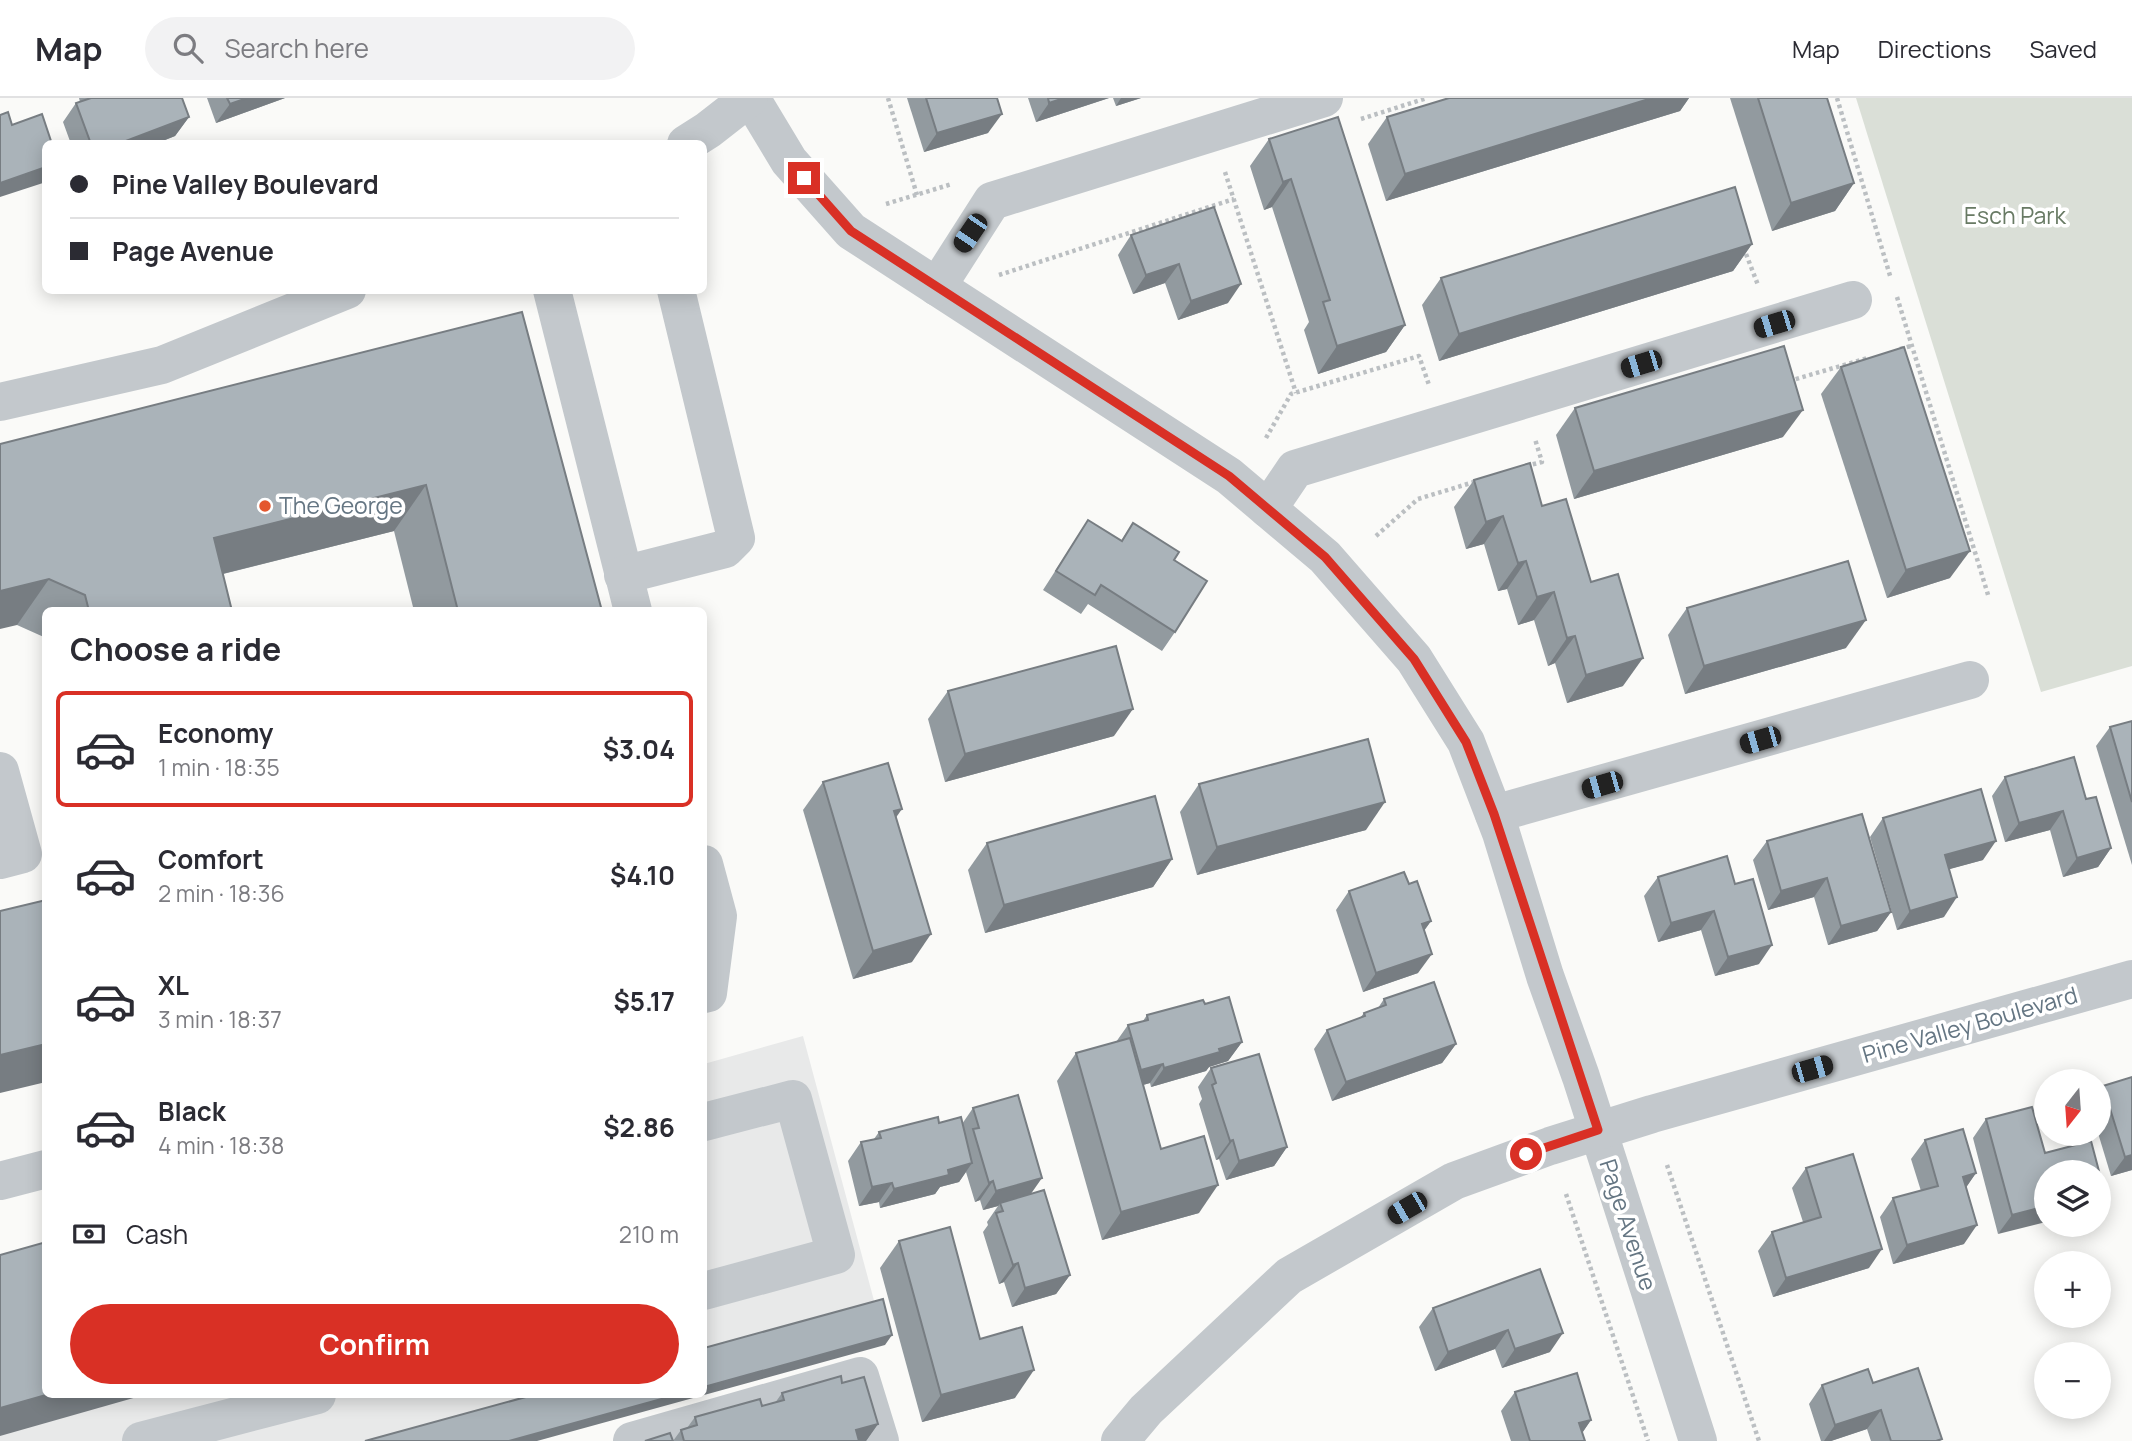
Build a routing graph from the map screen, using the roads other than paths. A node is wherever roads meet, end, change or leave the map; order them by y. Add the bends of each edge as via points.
1 (750, 98) edge
2 (1248, 109) edge
3 (1337, 110) edge
4 (692, 140) edge
5 (936, 287) junction
6 (337, 294) edge
7 (553, 294) edge
8 (677, 294) edge
9 (1853, 300) dead end
10 (0, 402) edge
11 (1268, 509) junction
12 (628, 593) edge
13 (1970, 680) dead end
14 (0, 771) edge
15 (1494, 814) junction
16 (0, 860) edge
17 (707, 875) edge
18 (2132, 979) edge
19 (707, 993) edge
20 (707, 1121) edge
21 (1598, 1130) junction
22 (42, 1171) edge
23 (0, 1181) edge
24 (707, 1290) edge
25 (306, 1398) edge
26 (141, 1441) edge
27 (632, 1441) edge
28 (880, 1441) edge
29 (1120, 1441) edge
30 (1698, 1441) edge

1 - 4 street
1 - 5 street, Page Avenue via 789,161 851,231
2 - 3 street
2 - 5 street via 992,201
5 - 11 street, Page Avenue via 1229,476
6 - 10 street via 162,365
7 - 12 street
8 - 12 street via 736,538 725,549
9 - 11 street via 1295,468
11 - 15 street, Page Avenue via 1325,557 1414,659 1466,742
13 - 15 street
14 - 16 street via 23,854
15 - 21 street, Page Avenue
17 - 19 street via 718,916
18 - 21 street, Pine Valley Boulevard
20 - 24 street via 793,1099 836,1255
21 - 29 street, Pine Valley Boulevard via 1454,1181 1289,1276 1146,1410
21 - 30 street, Page Avenue
22 - 23 street
25 - 26 street
27 - 28 street via 860,1376

